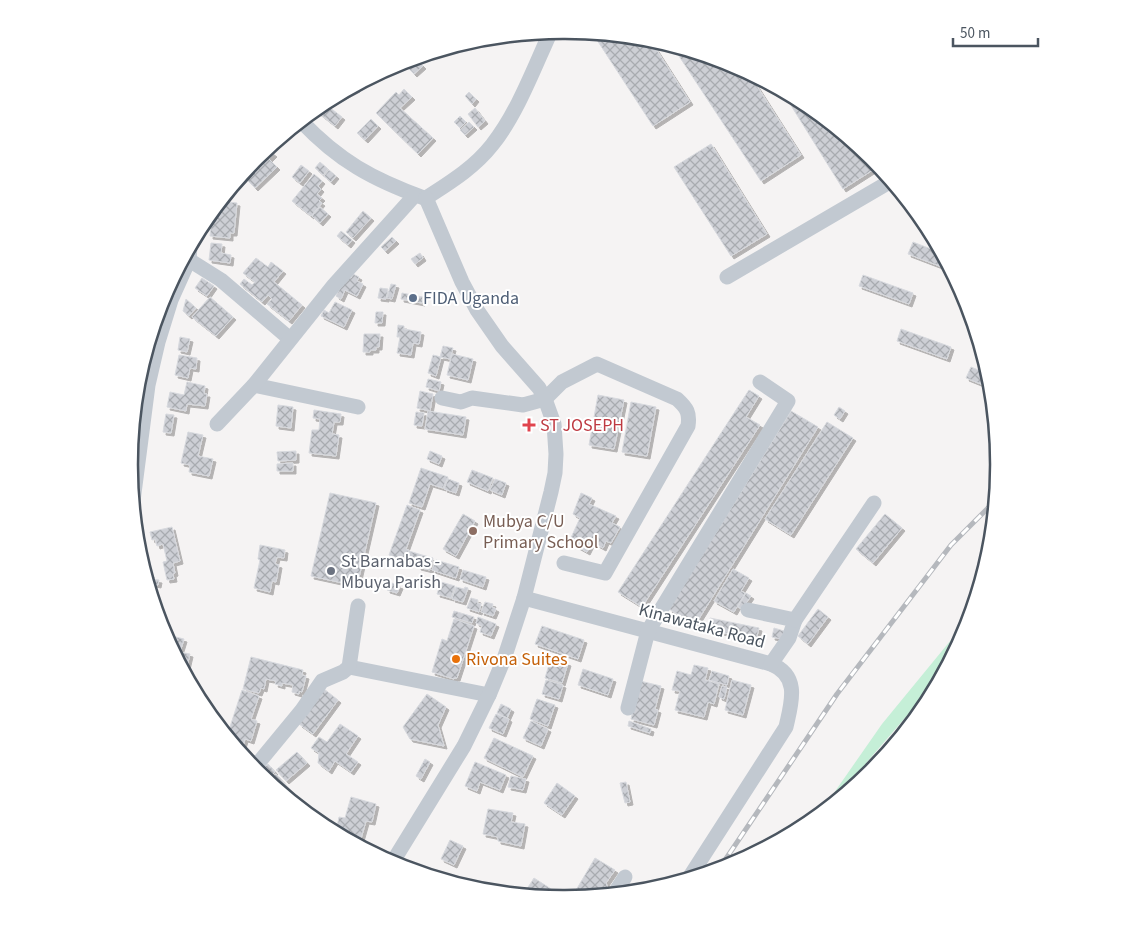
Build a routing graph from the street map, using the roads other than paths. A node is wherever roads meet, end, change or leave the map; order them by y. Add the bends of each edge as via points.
1 (546, 40) edge
2 (306, 126) edge
3 (885, 185) edge
4 (420, 196) junction
5 (193, 256) edge
6 (727, 277) dead end
7 (168, 310) edge
8 (290, 339) junction
9 (760, 382) dead end
10 (254, 386) junction
11 (442, 398) dead end
12 (545, 399) junction
13 (358, 408) dead end
14 (216, 424) dead end
15 (138, 462) edge
16 (874, 503) dead end
17 (564, 563) dead end
18 (524, 598) junction
19 (358, 606) dead end
20 (748, 610) dead end
21 (795, 620) junction
22 (648, 631) junction
23 (771, 664) junction
24 (349, 667) junction
25 (489, 695) junction
26 (628, 708) dead end
27 (259, 761) edge
28 (396, 856) edge
29 (694, 870) edge
30 (625, 877) dead end
31 (618, 887) edge

1 - 4 street via 504,128 492,145 463,174
2 - 4 street via 340,158 368,175
3 - 6 street
4 - 8 street via 334,285
4 - 12 street via 476,310
5 - 8 street
7 - 15 street via 148,385
8 - 10 street
9 - 22 street via 788,400
10 - 13 street
10 - 14 street
11 - 12 street via 461,402 472,398 523,405
12 - 17 street via 562,382 597,364 677,399 686,407 689,416 688,426 605,573
12 - 18 street via 554,424 555,473
16 - 21 street
18 - 22 street, Kinawataka Road
18 - 25 street
19 - 24 street
20 - 21 street
21 - 23 street via 789,638
22 - 23 street, Kinawataka Road
22 - 26 street
23 - 29 street, Kinawataka Road via 787,676 792,688 786,728
24 - 25 street
24 - 27 street via 322,681
25 - 28 street via 464,746
30 - 31 street

